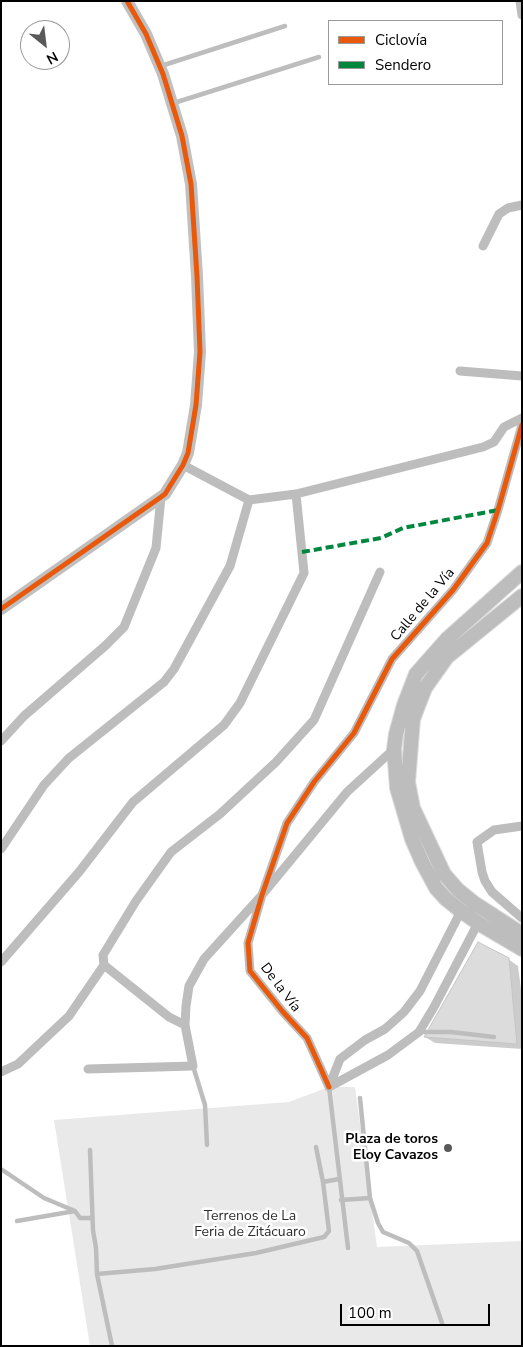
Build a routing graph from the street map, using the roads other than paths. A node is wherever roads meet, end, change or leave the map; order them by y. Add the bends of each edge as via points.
1 (127, 1) edge
2 (520, 1) edge
3 (522, 15) edge
4 (285, 26) dead end
5 (318, 56) dead end
6 (160, 66) junction
7 (172, 104) junction
8 (522, 205) edge
9 (483, 246) dead end
10 (460, 371) dead end
11 (522, 376) edge
12 (522, 418) edge
13 (522, 425) edge
14 (183, 465) junction
15 (296, 494) junction
16 (161, 497) junction
17 (249, 500) junction
18 (380, 572) dead end
19 (522, 572) edge
20 (522, 596) edge
21 (1, 609) edge
22 (1, 741) edge
23 (394, 749) junction
24 (522, 826) edge
25 (1, 849) edge
26 (262, 895) junction
27 (461, 911) junction
28 (522, 918) edge
29 (478, 923) junction
30 (522, 934) edge
31 (522, 949) edge
32 (1, 962) edge
33 (104, 965) junction
34 (185, 1025) junction
35 (419, 1032) junction
36 (494, 1037) dead end
37 (193, 1066) junction
38 (88, 1069) dead end
39 (1, 1072) edge
40 (329, 1087) junction
41 (360, 1098) dead end
42 (207, 1145) dead end
43 (316, 1147) dead end
44 (90, 1150) dead end
45 (1, 1169) edge
46 (339, 1179) junction
47 (323, 1182) junction
48 (370, 1198) junction
49 (341, 1200) junction
50 (76, 1211) junction
51 (92, 1218) junction
52 (17, 1221) dead end
53 (348, 1248) dead end
54 (97, 1274) junction
55 (442, 1323) dead end
56 (112, 1346) edge

1 - 6 street
2 - 3 street
4 - 6 lane
5 - 7 lane
6 - 7 street
7 - 14 street via 191,184 197,276 199,343 196,405
8 - 9 street via 499,214
10 - 11 street
12 - 15 street via 504,427 494,442 483,447
13 - 26 street, Calle de la Vía via 487,543 453,590 392,660 354,733 314,782 287,823
14 - 16 street
14 - 17 street
15 - 17 street
15 - 32 street via 304,573 240,703 224,725 133,802 79,872
16 - 21 street
16 - 22 street via 156,548 124,627 24,716
17 - 25 street via 230,566 174,669 164,682 69,758 44,785
18 - 33 street via 314,720 276,762 220,814 170,852 103,955
19 - 23 main road via 447,640 416,674 404,705
20 - 30 main road via 447,657 424,688 413,720 408,782 413,808 444,874 474,903
23 - 26 street via 347,792
23 - 27 main road via 397,788 412,839 436,888
24 - 28 street via 494,830 477,842 485,882
26 - 34 street via 204,958 189,986
26 - 40 street, De la Vía via 248,943 250,971 307,1038
27 - 29 main road
27 - 40 street via 420,991 404,1012 340,1059
29 - 31 main road
29 - 35 street
33 - 34 street via 169,1017
33 - 39 street via 69,1016 18,1064
34 - 37 street
35 - 36 lane
35 - 40 street via 388,1056
37 - 38 street
37 - 42 lane via 205,1105
40 - 46 lane
41 - 48 lane
43 - 47 lane
44 - 51 lane
45 - 50 lane via 44,1198
46 - 47 lane
46 - 49 lane
47 - 54 lane via 329,1231 320,1239 256,1253
48 - 49 lane
48 - 55 lane via 383,1232 409,1243 417,1251
49 - 53 lane
50 - 51 lane via 80,1218
50 - 52 lane
51 - 54 lane
54 - 56 lane

